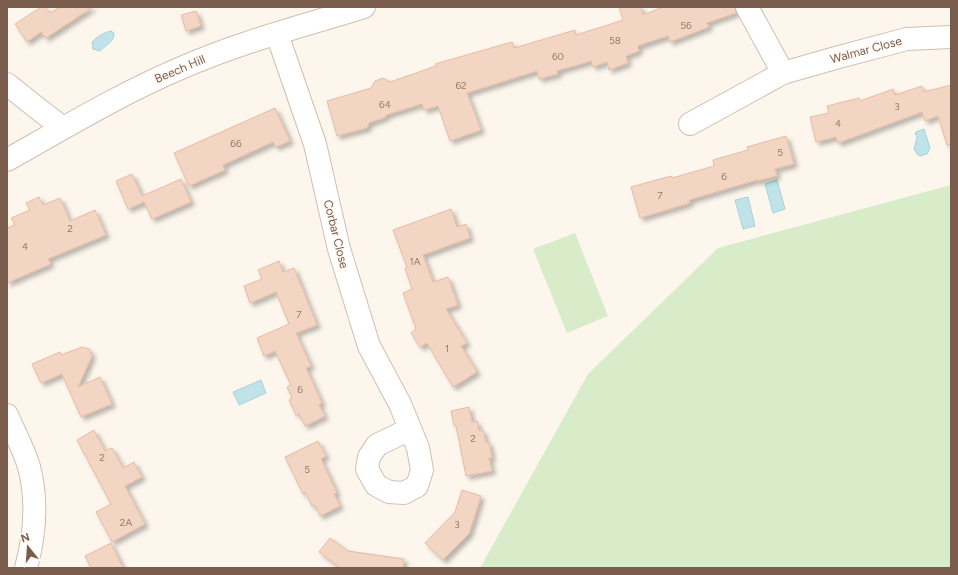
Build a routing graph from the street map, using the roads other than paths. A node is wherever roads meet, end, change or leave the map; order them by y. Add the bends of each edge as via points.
1 (364, 7) edge
2 (747, 7) edge
3 (277, 34) junction
4 (951, 37) edge
5 (783, 74) junction
6 (7, 84) edge
7 (690, 124) dead end
8 (63, 128) junction
9 (7, 160) edge
10 (7, 415) edge
11 (410, 429) dead end
12 (26, 568) edge

1 - 3 street, Beech Hill
2 - 5 street
3 - 8 street, Beech Hill via 181,67
3 - 11 street, Corbar Close via 315,144 339,249 369,346 400,404
4 - 5 street, Walmar Close via 906,39
5 - 7 street, Walmar Close
6 - 8 street
8 - 9 street, Beech Hill
10 - 12 street via 28,466 33,490 35,520

